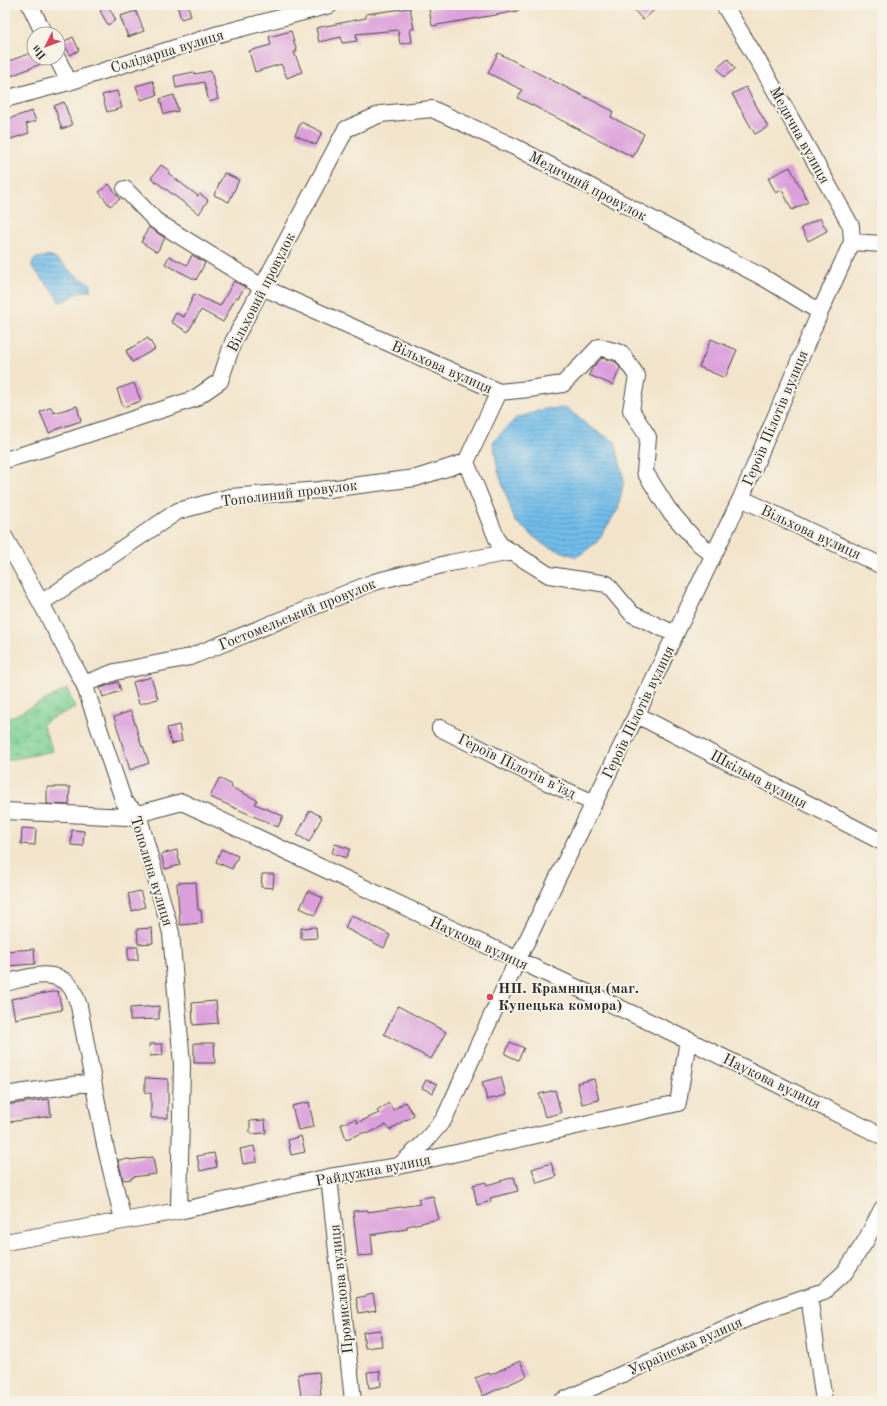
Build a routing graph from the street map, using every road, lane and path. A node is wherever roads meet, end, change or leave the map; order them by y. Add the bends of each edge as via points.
1 (30, 5) edge
2 (330, 5) edge
3 (724, 5) edge
4 (40, 26) edge
5 (60, 66) edge
6 (69, 82) junction
7 (5, 99) edge
8 (346, 129) joint
9 (125, 189) dead end
10 (852, 242) junction
11 (882, 244) edge
12 (262, 287) junction
13 (820, 312) junction
14 (499, 392) junction
15 (5, 460) edge
16 (466, 462) junction
17 (741, 498) junction
18 (5, 538) edge
19 (512, 552) junction
20 (713, 555) junction
21 (882, 566) edge
22 (41, 603) junction
23 (676, 634) junction
24 (84, 684) junction
25 (637, 715) junction
26 (440, 728) dead end
27 (594, 803) junction
28 (5, 811) edge
29 (138, 814) junction
30 (882, 842) edge
31 (517, 961) junction
32 (5, 983) edge
33 (688, 1040) junction
34 (93, 1082) junction
35 (5, 1095) edge
36 (882, 1136) edge
37 (399, 1166) junction
38 (329, 1177) junction
39 (882, 1208) edge
40 (179, 1211) junction
41 (123, 1220) junction
42 (5, 1242) edge
43 (809, 1296) junction
44 (353, 1401) edge
45 (562, 1401) edge
46 (824, 1401) edge

1 - 4 street
2 - 6 street, Солідарна вулиця via 215,35
3 - 10 street, Медична вулиця via 767,75 851,226
5 - 6 street
6 - 7 street, Солідарна вулиця
8 - 12 street, Вільховий провулок
8 - 13 street, Медичний провулок via 381,114 432,108 517,148 766,279
9 - 12 street, Вільхова вулиця via 156,221
10 - 11 street
10 - 13 street, Героїв Пілотів вулиця
12 - 14 street, Вільхова вулиця
12 - 15 street, Вільховий провулок via 233,342 220,381 194,399
13 - 17 street, Героїв Пілотів вулиця
14 - 16 street
14 - 20 street, Вільхова вулиця via 563,384 599,347 621,354 637,376 631,410 648,437 645,472 668,509 695,540
16 - 19 street via 499,544
16 - 22 street, Тополиний провулок via 416,478 320,490 230,497 178,511
17 - 20 street, Героїв Пілотів вулиця
17 - 21 street, Вільхова вулиця
18 - 22 street, Тополина вулиця
19 - 23 street via 549,575 607,584 632,614
19 - 24 street, Гостомельський провулок via 450,562 374,582 190,656 115,672
20 - 23 street, Героїв Пілотів вулиця
22 - 24 street, Тополина вулиця
23 - 25 street, Героїв Пілотів вулиця
24 - 29 street, Тополина вулиця via 124,802
25 - 27 street, Героїв Пілотів вулиця
25 - 30 street, Шкільна вулиця
26 - 27 street, Героїв Пілотів в’їзд
27 - 31 street, Героїв Пілотів вулиця
28 - 29 street, Наукова вулиця via 127,817
29 - 31 street, Наукова вулиця via 182,802
29 - 40 street, Тополина вулиця via 170,933 182,1064
31 - 33 street, Наукова вулиця
31 - 37 street, Героїв Пілотів вулиця via 444,1119 423,1144
32 - 34 street via 46,974 58,977 71,987 79,1006
33 - 36 street, Наукова вулиця
33 - 37 street, Райдужна вулиця via 678,1103
34 - 35 street
34 - 41 street
37 - 38 street, Райдужна вулиця
38 - 40 street, Райдужна вулиця
38 - 44 street, Промислова вулиця
39 - 43 street, Українська вулиця via 865,1242 845,1272 824,1291
40 - 41 street, Райдужна вулиця
41 - 42 street, Райдужна вулиця
43 - 45 street, Українська вулиця via 764,1311
43 - 46 street

